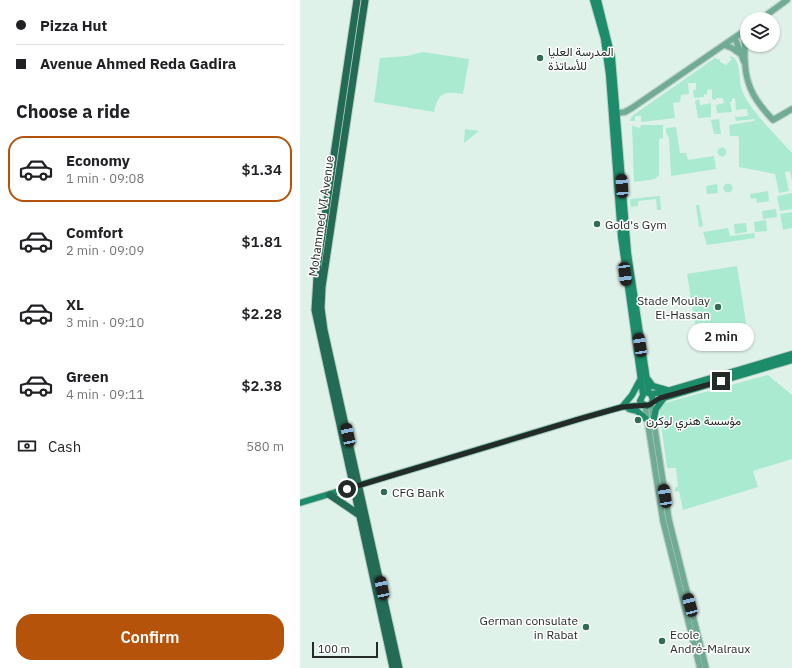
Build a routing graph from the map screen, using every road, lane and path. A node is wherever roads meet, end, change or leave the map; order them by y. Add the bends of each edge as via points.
1 (357, 0) edge
2 (365, 0) edge
3 (593, 0) edge
4 (598, 0) edge
5 (787, 0) edge
6 (771, 12) edge
7 (740, 34) edge
8 (735, 38) junction
9 (724, 45) junction
10 (745, 52) edge
11 (740, 54) junction
12 (745, 64) junction
13 (792, 109) edge
14 (614, 114) junction
15 (792, 354) edge
16 (792, 360) edge
17 (643, 378) junction
18 (668, 390) junction
19 (646, 394) junction
20 (664, 398) junction
21 (648, 404) junction
22 (622, 407) junction
23 (646, 419) junction
24 (653, 423) junction
25 (356, 487) junction
26 (330, 495) junction
27 (300, 503) edge
28 (358, 514) junction
29 (393, 668) edge
30 (399, 668) edge
31 (700, 668) edge
32 (706, 668) edge

1 - 25 main road via 314,302 316,325
2 - 25 main road, Mohammed VI Avenue via 321,301 323,326
3 - 14 main road via 606,52
4 - 14 main road via 611,52
5 - 6 street
7 - 8 street
8 - 9 street
8 - 11 street
9 - 11 street
9 - 14 street via 632,108
10 - 12 street
11 - 12 street
12 - 13 street via 754,98 773,120
14 - 17 main road via 621,237
15 - 18 main road
16 - 20 main road
17 - 18 main road via 654,386
17 - 19 main road
17 - 22 main road
18 - 19 main road
19 - 21 main road via 653,398
19 - 21 main road via 640,400
19 - 22 main road
20 - 21 main road
20 - 24 main road via 656,409
21 - 22 main road
21 - 23 street
21 - 24 street
22 - 23 main road via 637,411
22 - 25 main road
23 - 31 street via 663,521
24 - 32 street via 672,535
25 - 26 main road
25 - 28 main road
25 - 30 main road, Mohammed VI Avenue
26 - 27 main road
26 - 28 main road
28 - 29 main road

